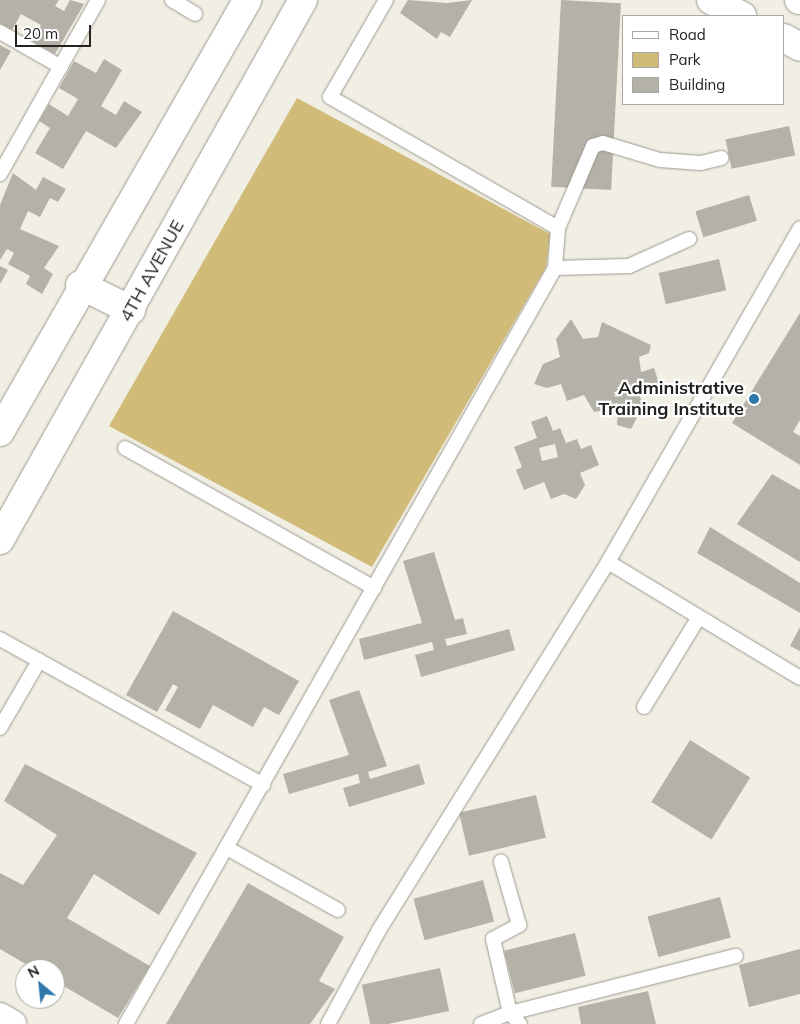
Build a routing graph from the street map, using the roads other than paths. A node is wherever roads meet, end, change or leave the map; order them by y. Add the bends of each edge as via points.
1 (98, 0) edge
2 (172, 0) edge
3 (247, 0) edge
4 (303, 0) edge
5 (386, 0) edge
6 (711, 0) edge
7 (196, 14) dead end
8 (740, 15) edge
9 (0, 32) edge
10 (785, 39) edge
11 (800, 47) edge
12 (61, 67) junction
13 (720, 158) dead end
14 (0, 174) edge
15 (558, 228) junction
16 (800, 228) edge
17 (689, 240) dead end
18 (554, 268) junction
19 (80, 285) junction
20 (131, 310) junction
21 (0, 432) edge
22 (126, 448) dead end
23 (0, 540) edge
24 (608, 562) junction
25 (374, 588) junction
26 (699, 617) junction
27 (0, 639) edge
28 (39, 661) junction
29 (800, 678) edge
30 (644, 707) dead end
31 (0, 728) edge
32 (263, 785) junction
33 (227, 848) junction
34 (501, 862) dead end
35 (338, 910) dead end
36 (736, 956) dead end
37 (510, 1013) junction
38 (0, 1017) edge
39 (12, 1024) edge
40 (126, 1024) edge
41 (328, 1024) edge
42 (481, 1024) edge
43 (520, 1024) edge

1 - 12 lane
2 - 7 lane
3 - 19 main road
4 - 20 main road, 4TH AVENUE
5 - 15 lane via 330,97
6 - 8 main road
9 - 12 lane
10 - 11 main road
12 - 14 lane
13 - 15 lane via 701,163 668,160 602,143 593,146
15 - 18 lane
16 - 24 lane
17 - 18 lane via 629,266
18 - 25 lane
19 - 20 main road
19 - 21 main road
20 - 23 main road, 4TH AVENUE
22 - 25 lane
24 - 26 lane
24 - 41 lane via 379,930
25 - 32 lane
26 - 29 lane
26 - 30 lane
27 - 28 lane
28 - 31 lane
28 - 32 lane
32 - 33 lane
33 - 35 lane
33 - 40 lane
34 - 37 lane via 519,925 494,939
36 - 37 lane
37 - 42 lane
37 - 43 lane
38 - 39 main road

